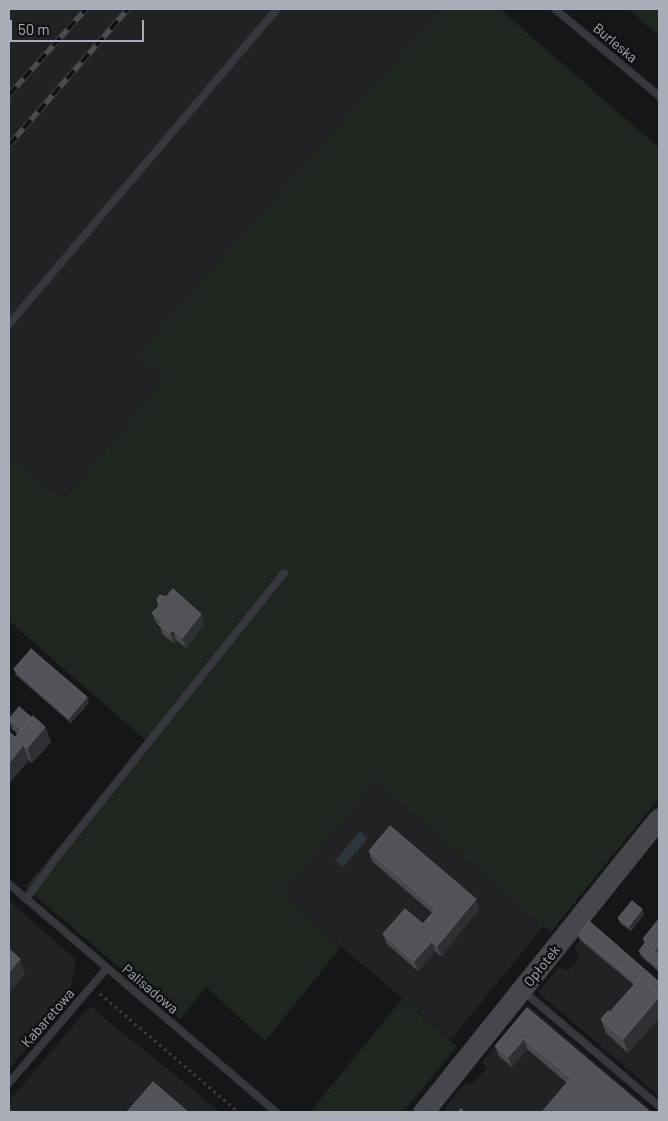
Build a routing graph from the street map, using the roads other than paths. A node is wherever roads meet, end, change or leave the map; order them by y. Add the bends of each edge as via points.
1 (277, 9) edge
2 (556, 9) edge
3 (659, 96) edge
4 (9, 324) edge
5 (284, 573) dead end
6 (659, 818) edge
7 (9, 884) edge
8 (26, 899) junction
9 (107, 968) junction
10 (522, 990) junction
11 (9, 1083) edge
12 (659, 1106) edge
13 (276, 1112) edge
14 (424, 1112) edge

1 - 4 lane
2 - 3 lane, Burleska
5 - 8 lane
6 - 10 street, Opłotek
7 - 8 lane, Palisadowa
8 - 9 lane, Palisadowa
9 - 11 lane, Kabaretowa
9 - 13 lane, Palisadowa
10 - 12 lane
10 - 14 street, Opłotek

